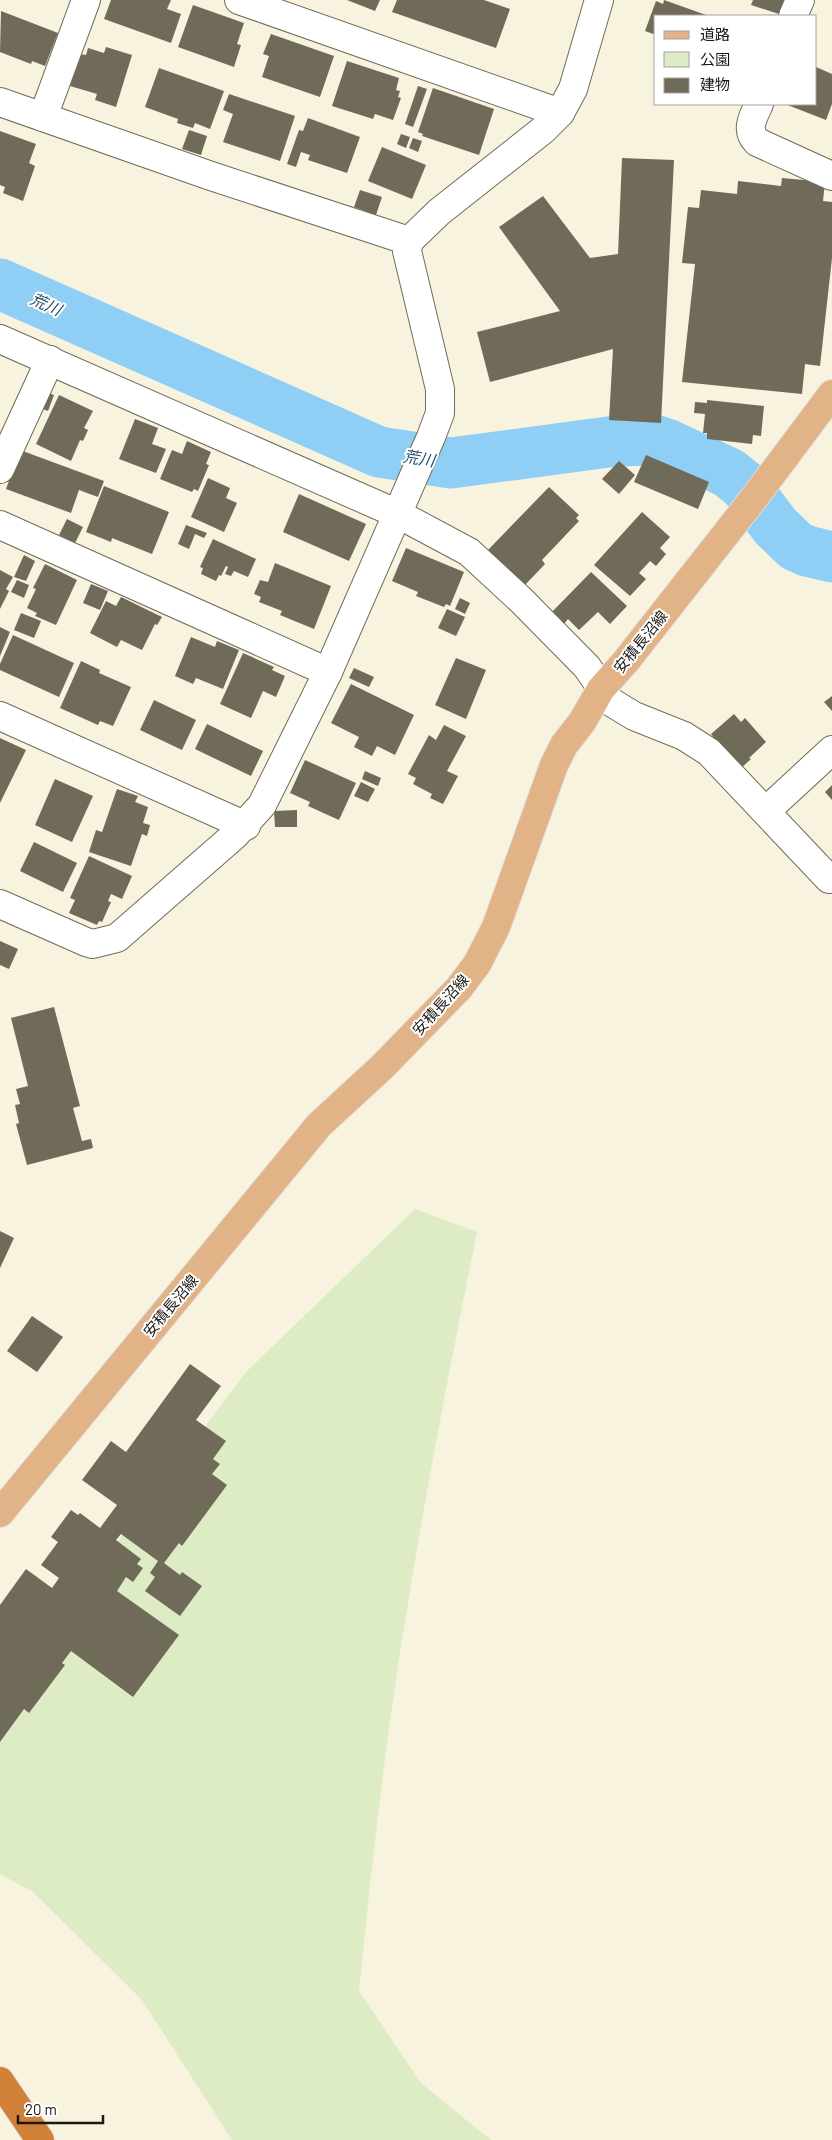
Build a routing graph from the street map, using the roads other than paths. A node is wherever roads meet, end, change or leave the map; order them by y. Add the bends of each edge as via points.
1 (86, 0) edge
2 (239, 0) edge
3 (600, 0) edge
4 (800, 0) edge
5 (793, 15) edge
6 (0, 102) edge
7 (759, 105) edge
8 (560, 113) junction
9 (43, 117) junction
10 (832, 176) edge
11 (409, 242) junction
12 (0, 338) edge
13 (50, 360) junction
14 (832, 394) edge
15 (0, 469) edge
16 (398, 514) junction
17 (0, 524) edge
18 (328, 672) junction
19 (601, 689) junction
20 (0, 716) edge
21 (832, 750) edge
22 (766, 811) junction
23 (246, 826) junction
24 (832, 876) edge
25 (0, 904) edge
26 (0, 1512) edge
27 (0, 2080) edge
28 (40, 2140) edge

1 - 9 street
2 - 8 street
3 - 8 street via 572,89
4 - 5 street
6 - 9 street
7 - 10 street via 750,126 752,137 757,142
8 - 11 street via 439,212
9 - 11 street
11 - 16 street via 407,251 436,367 440,407 431,438
12 - 13 street
13 - 15 street
13 - 16 street
14 - 19 main road, 安積長沼線 via 632,654
16 - 18 street
16 - 19 street via 469,552 587,667
17 - 18 street
18 - 23 street via 262,805
19 - 22 street via 619,708 701,746
19 - 26 main road, 安積長沼線 via 554,765 496,928 459,988 302,1144
20 - 23 street
21 - 22 street
22 - 24 street via 829,879
23 - 25 street via 118,938 93,944 86,942
27 - 28 highway

